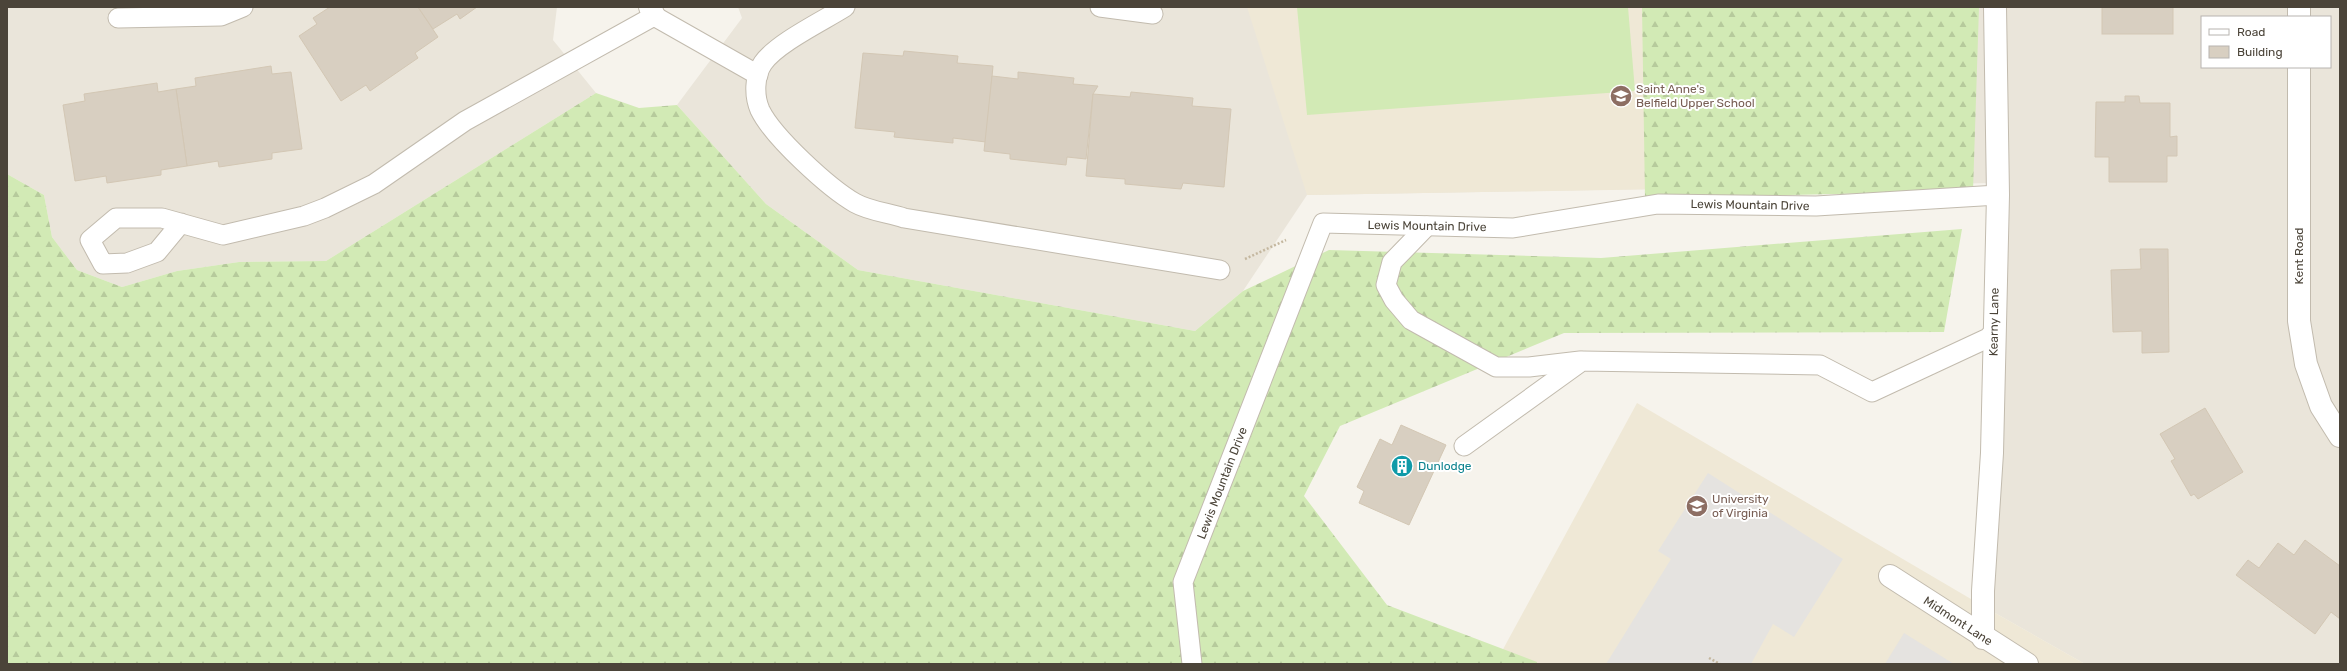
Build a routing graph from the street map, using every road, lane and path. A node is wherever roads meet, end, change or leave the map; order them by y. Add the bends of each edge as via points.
1 (243, 7) edge
2 (845, 7) edge
3 (1100, 7) edge
4 (1995, 7) edge
5 (652, 10) edge
6 (1153, 14) dead end
7 (118, 18) dead end
8 (2299, 68) edge
9 (758, 75) junction
10 (1998, 195) junction
11 (181, 223) dead end
12 (1323, 223) junction
13 (1427, 226) junction
14 (1220, 270) joint
15 (1994, 332) junction
16 (1582, 361) junction
17 (2340, 436) edge
18 (1464, 446) dead end
19 (1890, 576) dead end
20 (1983, 638) junction
21 (1709, 658) dead end
22 (1192, 664) edge
23 (1720, 664) edge
24 (2027, 664) edge

1 - 7 lane via 221,16
2 - 9 lane via 777,49 762,63
3 - 6 lane
4 - 10 street, Kearny Lane
5 - 9 lane
5 - 11 lane via 465,121 374,184 325,208 304,216 223,235
8 - 17 street, Kent Road via 2299,321 2306,364 2321,406
9 - 14 lane via 755,90 760,110 788,147 829,185 856,204 904,218
10 - 13 lane, Lewis Mountain Drive via 1816,206 1658,204 1513,228
10 - 15 street, Kearny Lane
12 - 13 lane, Lewis Mountain Drive
12 - 14 path
12 - 22 lane, Lewis Mountain Drive via 1183,582
13 - 16 lane via 1392,262 1386,285 1394,300 1411,320 1496,367 1529,367
15 - 16 lane via 1988,338 1872,392 1820,365
15 - 20 street, Kearny Lane via 1992,453 1983,591
16 - 18 lane
19 - 20 street, Midmont Lane
20 - 24 street, Midmont Lane
21 - 23 path

